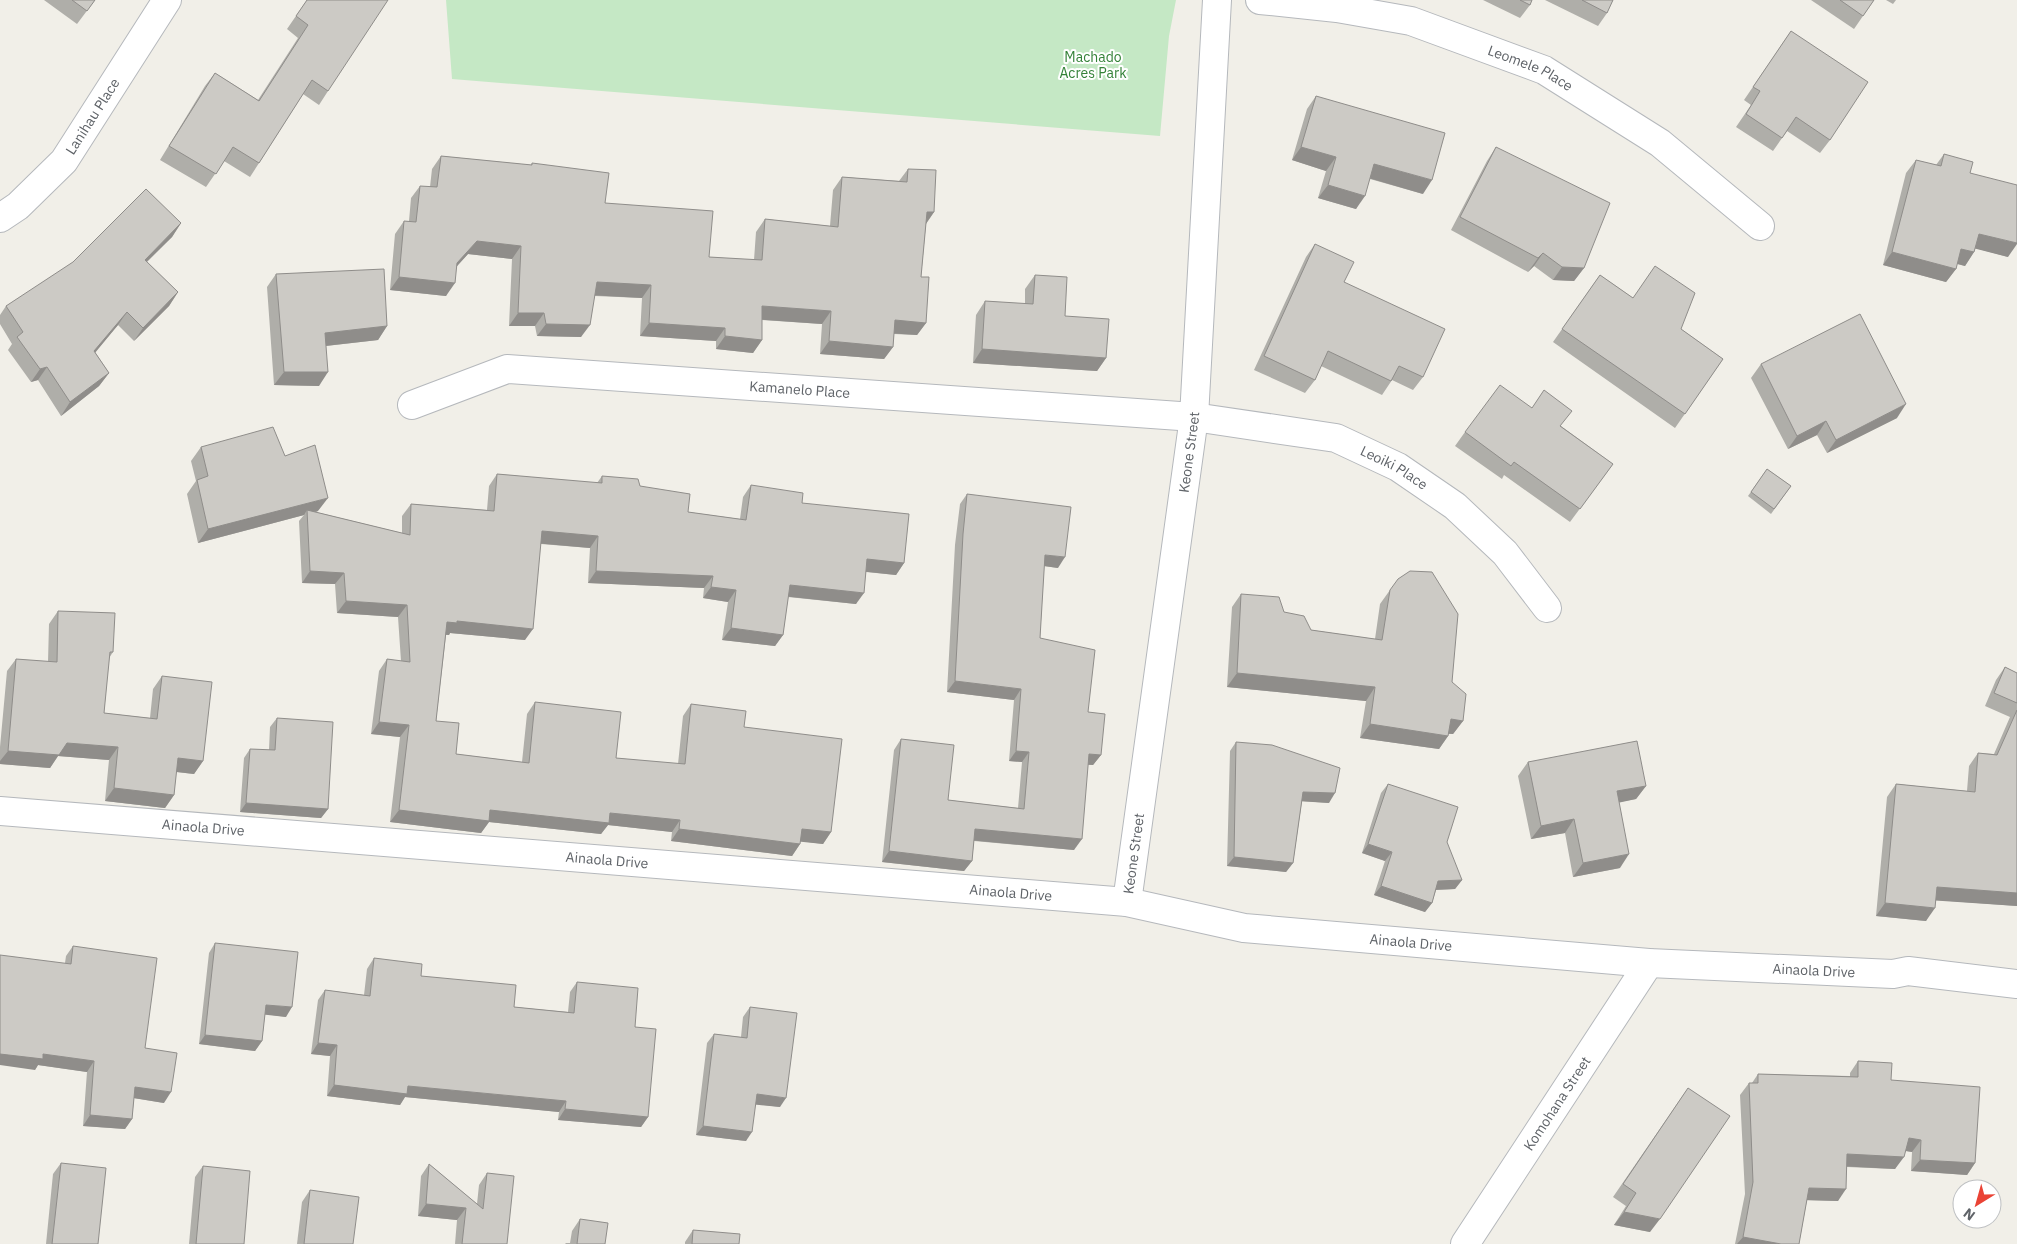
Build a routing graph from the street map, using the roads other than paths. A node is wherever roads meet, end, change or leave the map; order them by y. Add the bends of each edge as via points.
1 (167, 0) edge
2 (1217, 0) edge
3 (1260, 0) edge
4 (0, 218) edge
5 (1760, 226) dead end
6 (412, 405) dead end
7 (1194, 417) junction
8 (1546, 608) dead end
9 (0, 811) edge
10 (1127, 902) junction
11 (1649, 963) junction
12 (2017, 984) edge
13 (1464, 1244) edge

1 - 4 street, Lanihau Place via 64,160 18,206
2 - 7 street, Keone Street
3 - 5 street, Leomele Place via 1411,20 1544,70 1660,143
6 - 7 street, Kamanelo Place via 507,369
7 - 8 street, Leoiki Place via 1336,438 1398,467 1455,506 1504,553
7 - 10 street, Keone Street
9 - 10 street, Ainaola Drive
10 - 11 street, Ainaola Drive via 1244,928
11 - 12 street, Ainaola Drive via 1893,974 1908,971
11 - 13 street, Komohana Street

